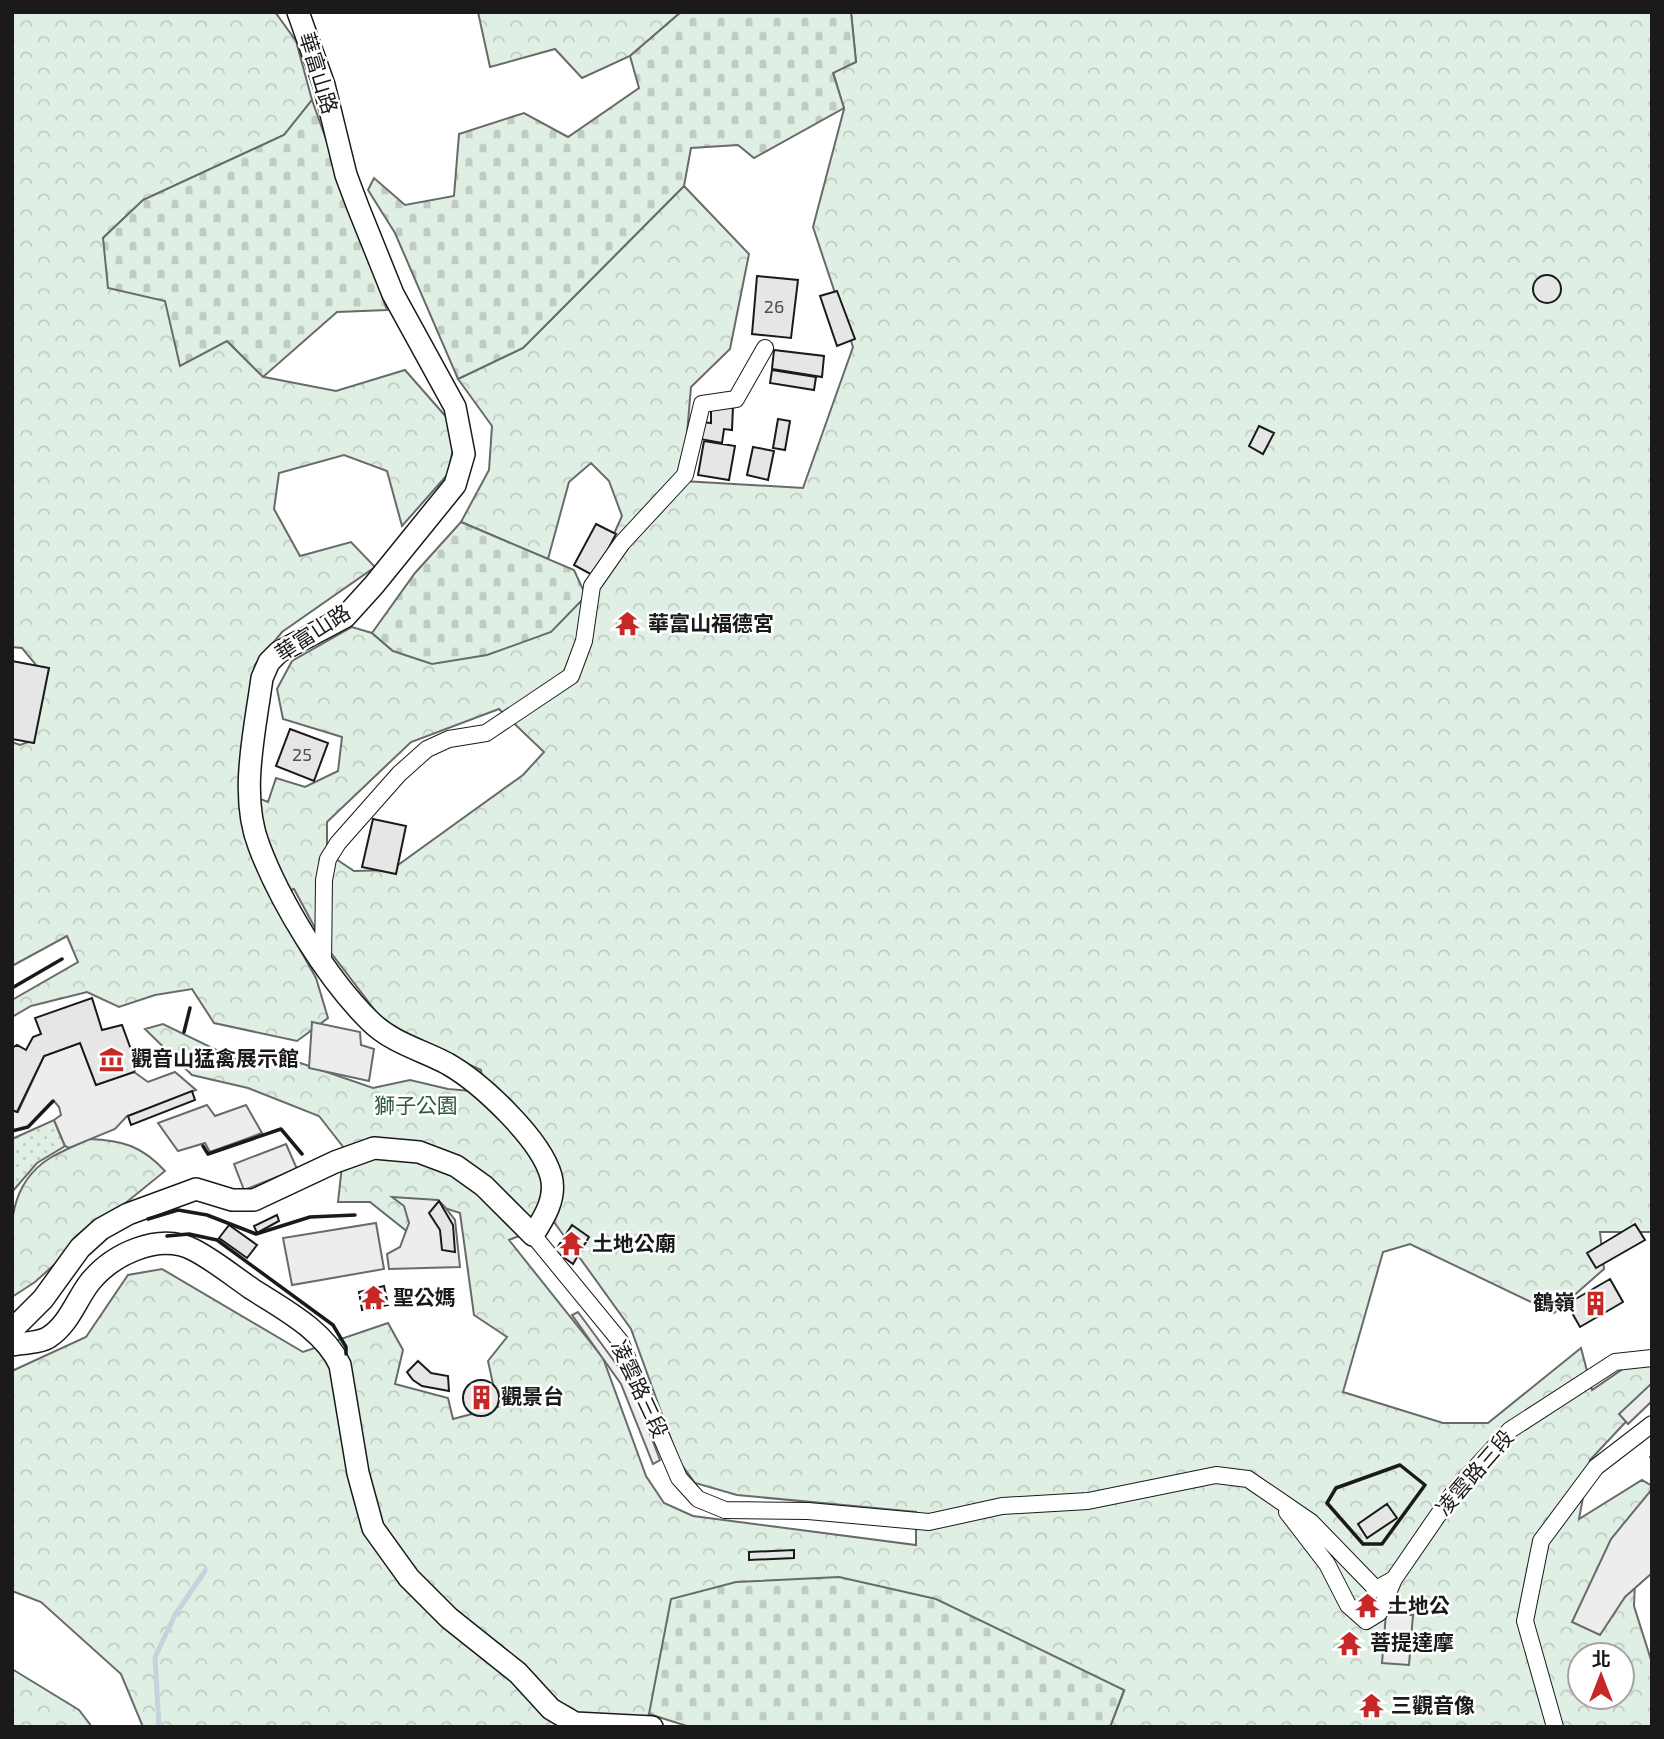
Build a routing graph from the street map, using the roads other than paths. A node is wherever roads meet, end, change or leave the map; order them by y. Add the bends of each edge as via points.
1 (298, 12) edge
2 (765, 348) dead end
3 (323, 964) junction
4 (533, 1235) junction
5 (12, 1330) edge
6 (12, 1345) edge
7 (1652, 1358) edge
8 (1652, 1424) edge
9 (1279, 1502) junction
10 (1394, 1579) junction
11 (652, 1727) edge
12 (1555, 1727) edge

1 - 3 street, 華富山路 via 324,85 354,197 393,294 454,408 464,454 455,485 374,585 345,617 279,652 262,678 250,806 258,845
2 - 3 street via 736,399 702,404 685,475 622,543 592,586 584,641 571,676 486,733 427,749 338,843 328,859 324,880
3 - 4 street, 華富山路 via 370,1021 398,1042 450,1065 514,1119 551,1177 550,1208
4 - 5 street, 凌雲路三段 via 484,1186 456,1166 419,1152 374,1149 254,1200 232,1200 196,1189 128,1214 80,1248 43,1299
4 - 9 street, 凌雲路三段 via 620,1341 679,1478 698,1499 725,1510 808,1511 929,1522 1002,1506 1088,1501 1216,1475 1248,1479
6 - 11 street via 48,1338 70,1315 89,1283 116,1258 140,1247 192,1248 305,1324 335,1354 373,1528 409,1578 449,1618 518,1673 551,1709 575,1723
7 - 10 street, 凌雲路三段 via 1615,1362 1510,1430 1456,1489
8 - 12 street via 1596,1467 1541,1541 1525,1621
9 - 10 street, 凌雲路三段 via 1311,1522 1376,1589
9 - 10 street, 凌雲路三段 via 1326,1564 1348,1605 1366,1621 1379,1613

